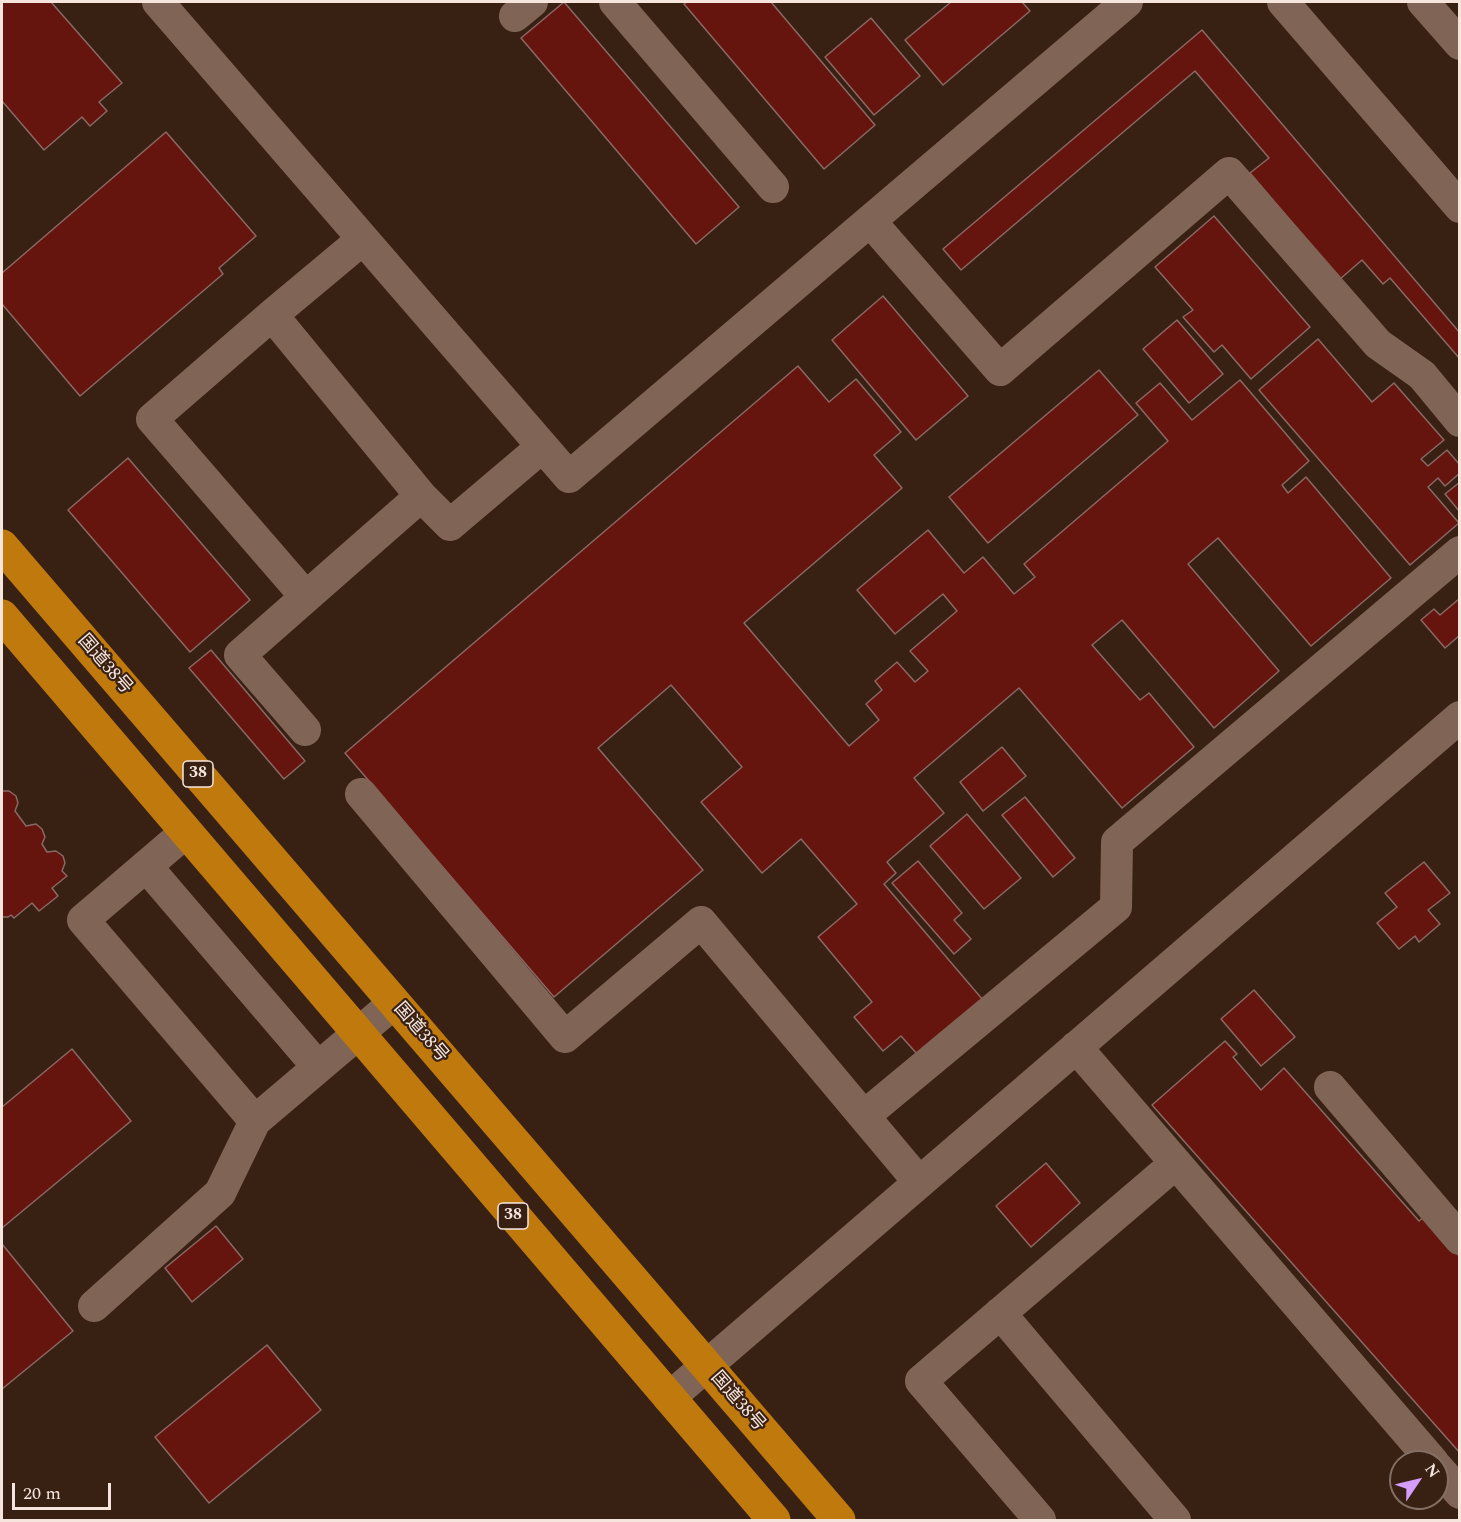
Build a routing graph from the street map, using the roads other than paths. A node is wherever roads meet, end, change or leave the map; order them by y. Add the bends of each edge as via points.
1 (158, 2) edge
2 (615, 2) edge
3 (1127, 2) edge
4 (1283, 2) edge
5 (1423, 2) edge
6 (1460, 44) edge
7 (773, 187) dead end
8 (1460, 207) edge
9 (870, 221) junction
10 (363, 239) junction
11 (272, 315) junction
12 (1460, 421) edge
13 (542, 447) junction
14 (421, 496) junction
15 (2, 546) edge
16 (1460, 552) edge
17 (306, 597) junction
18 (2, 616) edge
19 (1460, 717) edge
20 (305, 730) dead end
21 (361, 794) dead end
22 (186, 832) junction
23 (146, 866) junction
24 (394, 1003) junction
25 (358, 1034) junction
26 (1076, 1047) junction
27 (318, 1067) junction
28 (1330, 1087) dead end
29 (864, 1116) junction
30 (255, 1121) junction
31 (1176, 1163) junction
32 (919, 1182) junction
33 (1460, 1239) edge
34 (94, 1306) dead end
35 (1000, 1313) junction
36 (706, 1365) junction
37 (669, 1398) junction
38 (1423, 1450) edge
39 (1449, 1481) edge
40 (1460, 1493) edge
41 (828, 1517) edge
42 (774, 1521) edge
43 (1040, 1521) edge
44 (1175, 1521) edge

1 - 10 street
2 - 7 street
3 - 9 street
4 - 8 street
5 - 6 street
9 - 12 street via 1000,370 1229,174 1378,344 1422,375
9 - 13 street via 569,477
10 - 11 street
10 - 13 street
11 - 14 street
11 - 17 street via 152,419
13 - 14 street via 450,525
14 - 17 street
15 - 24 highway, 国道38号 / 38
16 - 29 street via 1117,842 1116,907
17 - 20 street via 240,655
18 - 22 highway, 38
19 - 26 street
21 - 29 street via 565,1037 701,922
22 - 23 street
22 - 25 highway, 38
23 - 27 street
23 - 30 street via 83,920
24 - 25 street
24 - 36 highway, 国道38号 / 38
25 - 27 street
25 - 37 highway, 38
26 - 31 street
26 - 32 street
27 - 30 street
28 - 33 street
29 - 32 street
30 - 34 street via 220,1193
31 - 35 street
31 - 38 street
32 - 36 street
35 - 43 street via 921,1381
35 - 44 street
36 - 37 street
36 - 41 highway, 国道38号 / 38
37 - 42 highway, 38
39 - 40 street

